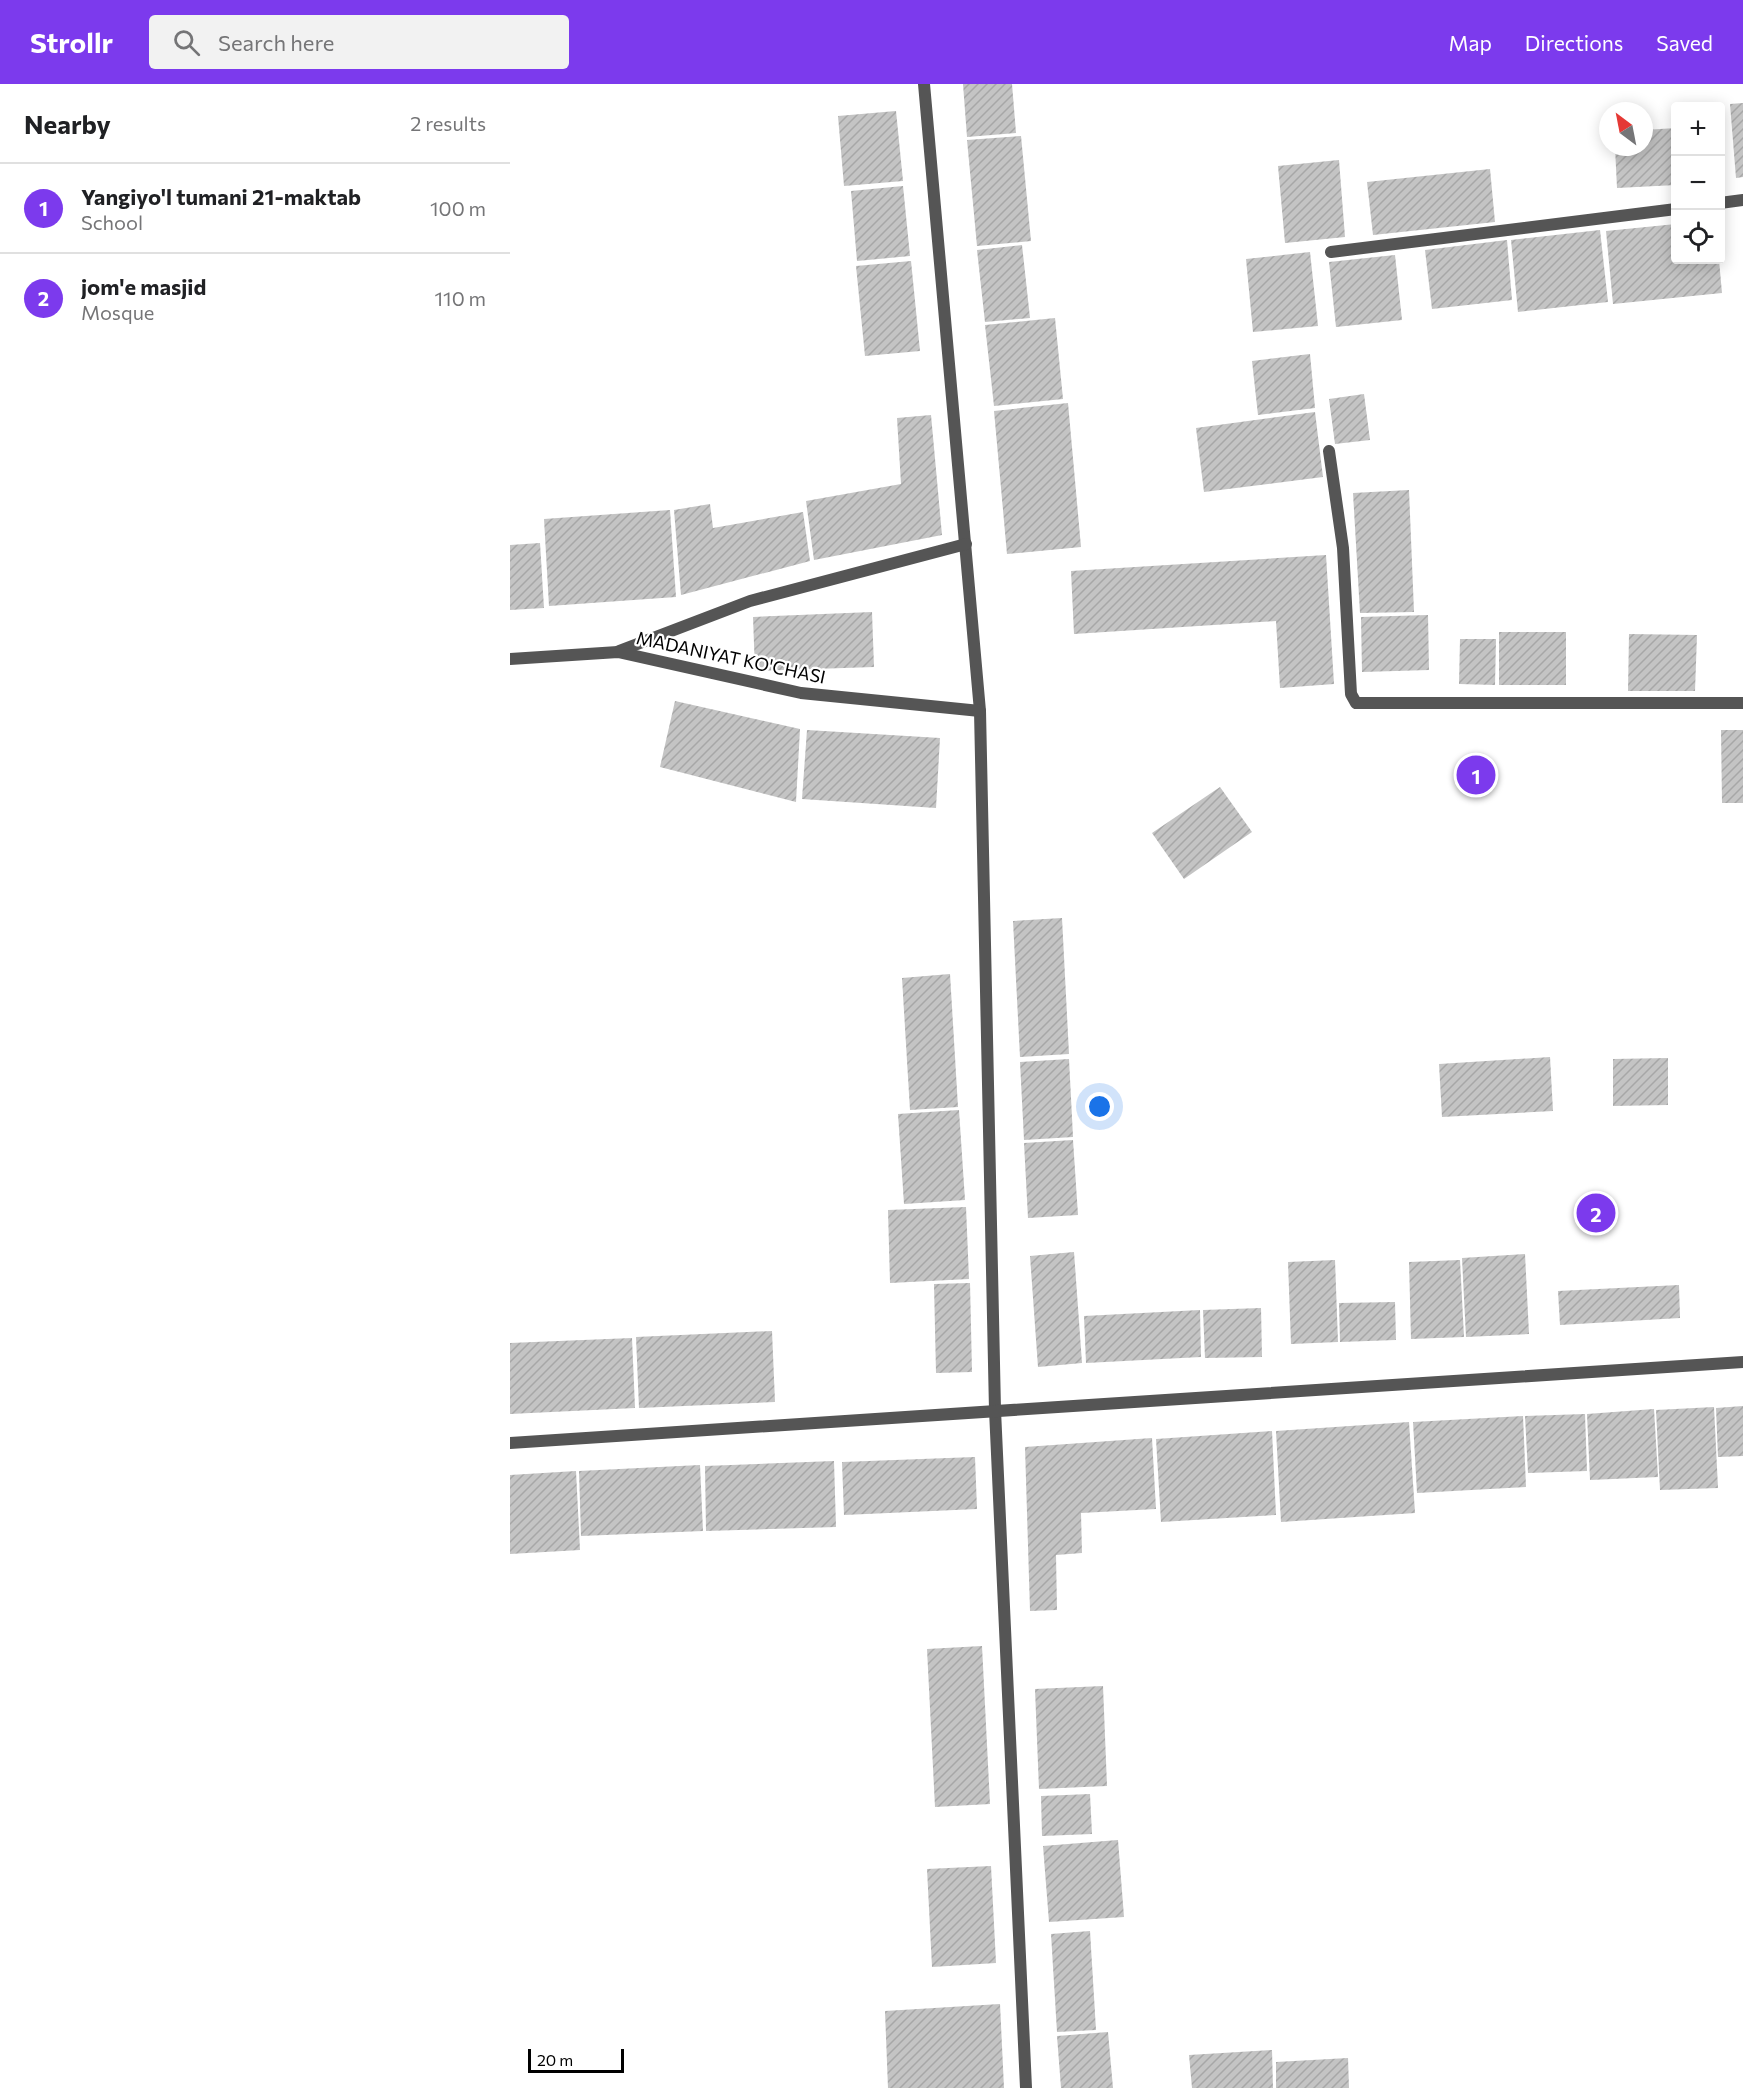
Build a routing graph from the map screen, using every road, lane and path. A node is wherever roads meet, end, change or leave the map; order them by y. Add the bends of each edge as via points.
1 (924, 84) edge
2 (1743, 200) edge
3 (1725, 202) edge
4 (1671, 210) edge
5 (1331, 252) dead end
6 (1329, 451) dead end
7 (966, 544) junction
8 (618, 652) junction
9 (510, 659) edge
10 (1743, 702) edge
11 (980, 711) junction
12 (1743, 1362) edge
13 (995, 1410) junction
14 (510, 1443) edge
15 (1026, 2088) edge

1 - 7 street
2 - 3 street
4 - 5 street
6 - 10 street via 1343,548 1352,694 1356,703
7 - 8 street via 750,601
7 - 11 street
8 - 9 street, MADANIYAT KO'CHASI
8 - 11 street, MADANIYAT KO'CHASI via 801,693
11 - 13 street
12 - 13 street
13 - 14 street
13 - 15 street

